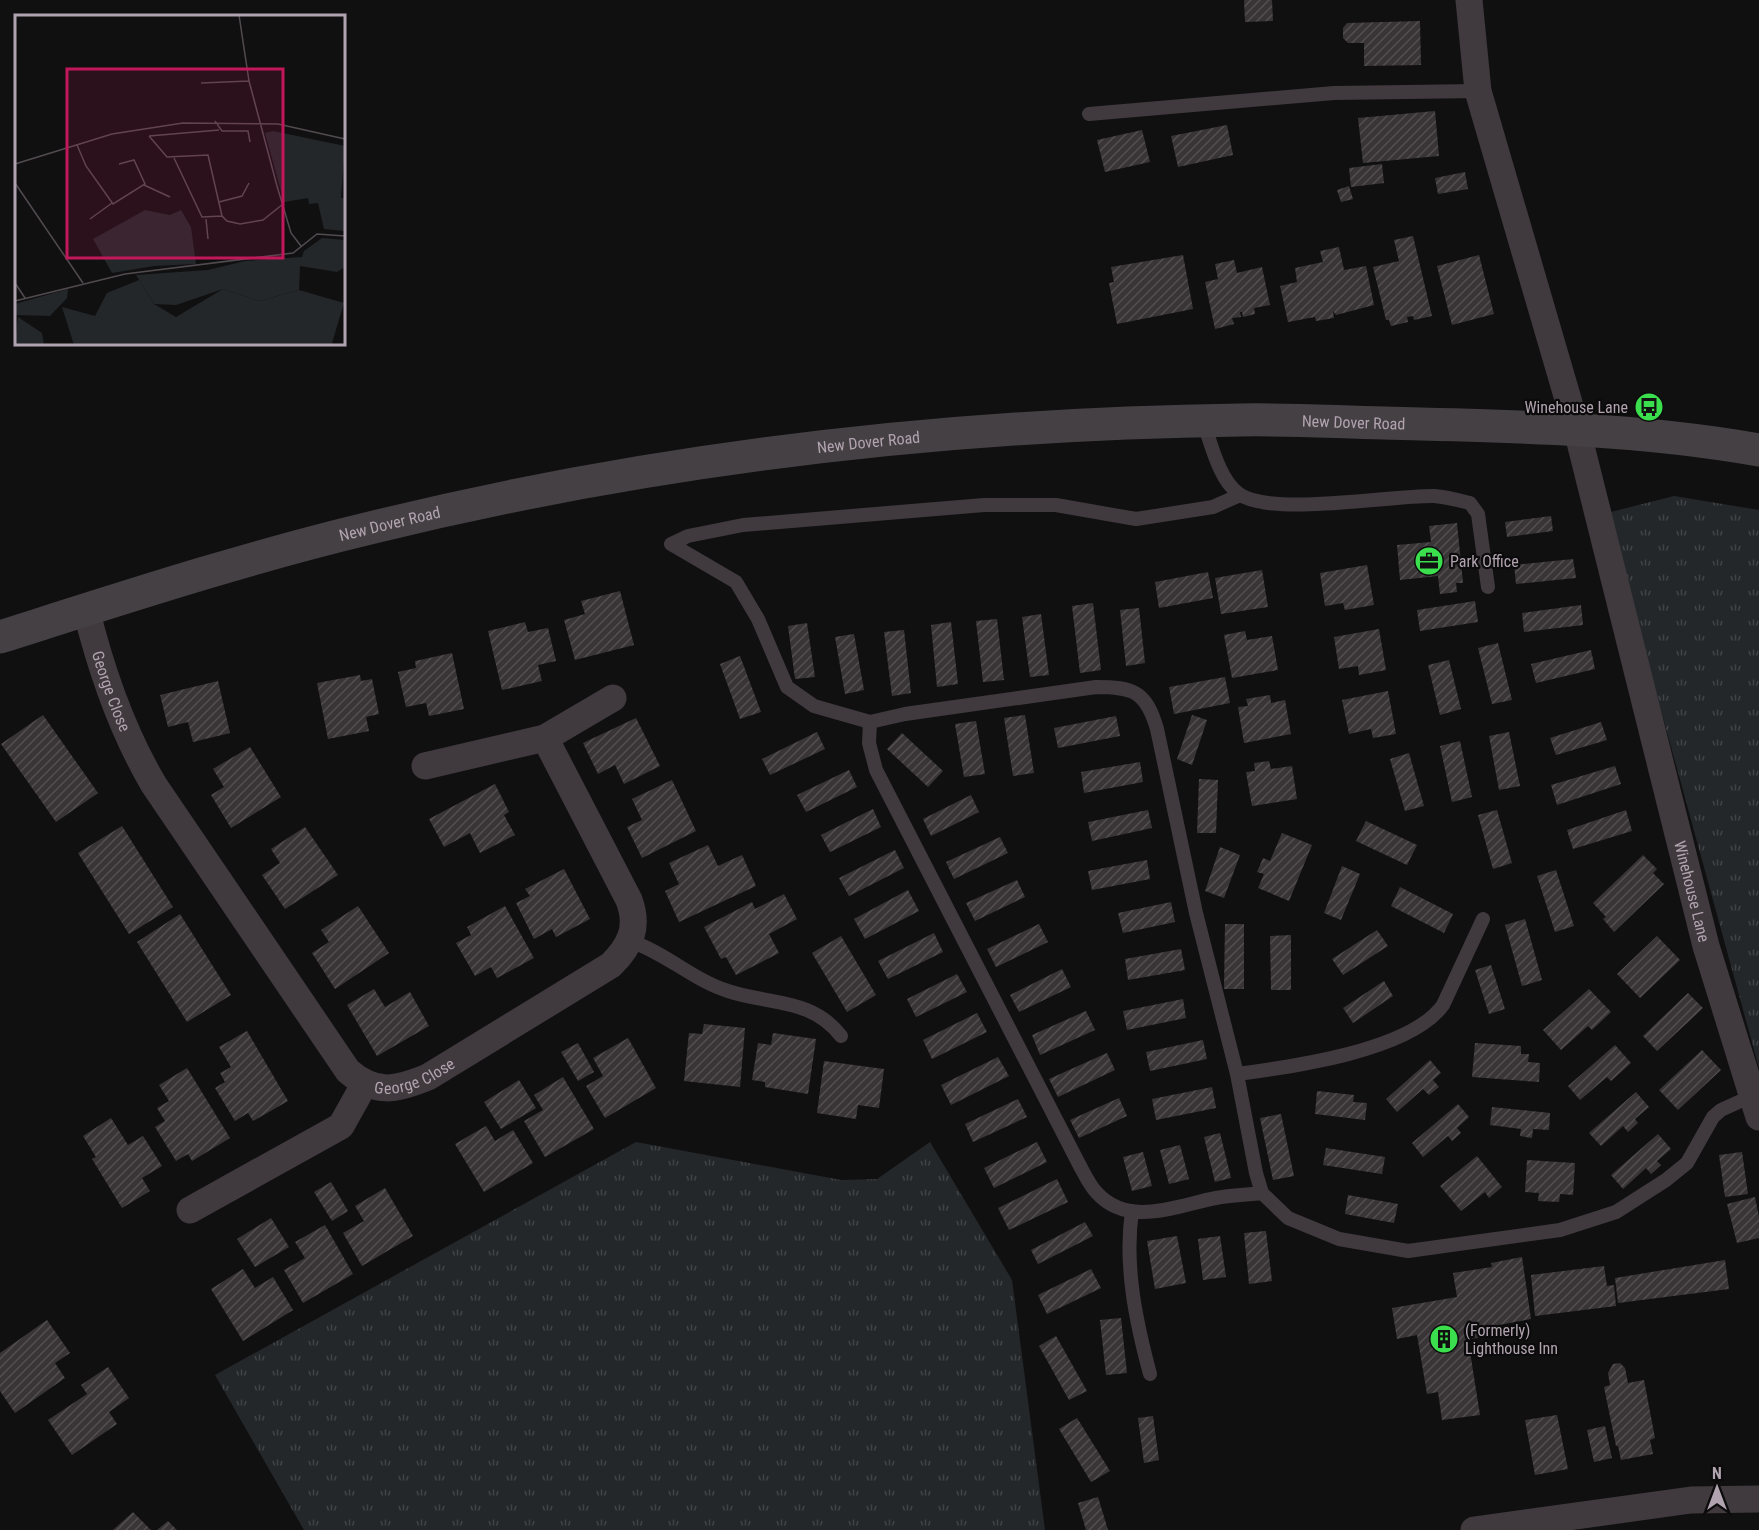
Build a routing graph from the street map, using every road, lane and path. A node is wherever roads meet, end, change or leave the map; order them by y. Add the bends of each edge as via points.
1 (1469, 0) edge
2 (1478, 92) junction
3 (1089, 114) dead end
4 (1203, 421) junction
5 (1577, 430) junction
6 (1759, 450) edge
7 (1240, 495) junction
8 (1488, 587) dead end
9 (86, 609) junction
10 (0, 637) edge
11 (613, 699) dead end
12 (870, 722) junction
13 (545, 738) junction
14 (425, 766) dead end
15 (1483, 920) dead end
16 (630, 941) junction
17 (840, 1036) dead end
18 (1237, 1074) junction
19 (365, 1083) junction
20 (1757, 1106) edge
21 (1262, 1193) junction
22 (190, 1210) dead end
23 (1132, 1211) junction
24 (1150, 1374) dead end
25 (1759, 1498) edge
26 (1474, 1530) edge

1 - 2 street, Winehouse Lane
2 - 3 lane via 1334,93
2 - 5 street, Winehouse Lane
4 - 5 main road, New Dover Road
4 - 7 lane via 1229,483
4 - 9 main road, New Dover Road via 852,442 620,475 370,528 176,580
5 - 6 main road, New Dover Road via 1714,442
5 - 20 street, Winehouse Lane via 1706,946
7 - 8 lane via 1263,502 1324,503 1433,496 1470,503 1478,514
7 - 12 lane via 1213,507 1136,519 1056,505 984,505 743,525 688,536 671,544 736,582 758,619 780,676 794,694 814,706
9 - 10 main road, New Dover Road
9 - 19 street, George Close via 122,720 140,760 275,967 348,1071
11 - 13 street
12 - 18 lane via 1096,687 1117,687 1144,697 1157,729 1196,913
12 - 23 lane via 869,742 876,770 1080,1166 1098,1194 1110,1204
13 - 14 street
13 - 16 street via 629,900 635,915
15 - 18 lane via 1443,1005 1422,1026 1360,1051
16 - 17 lane via 654,949 727,991 813,1011 829,1021
16 - 19 street, George Close via 611,965 428,1077 396,1088 376,1088
18 - 21 lane
19 - 22 street via 341,1126
20 - 21 lane via 1722,1110 1713,1117 1687,1163 1666,1180 1617,1212 1560,1230 1430,1250 1385,1249 1301,1226
21 - 23 lane via 1216,1198 1168,1210
23 - 24 lane via 1130,1267 1139,1332
25 - 26 street via 1692,1500

